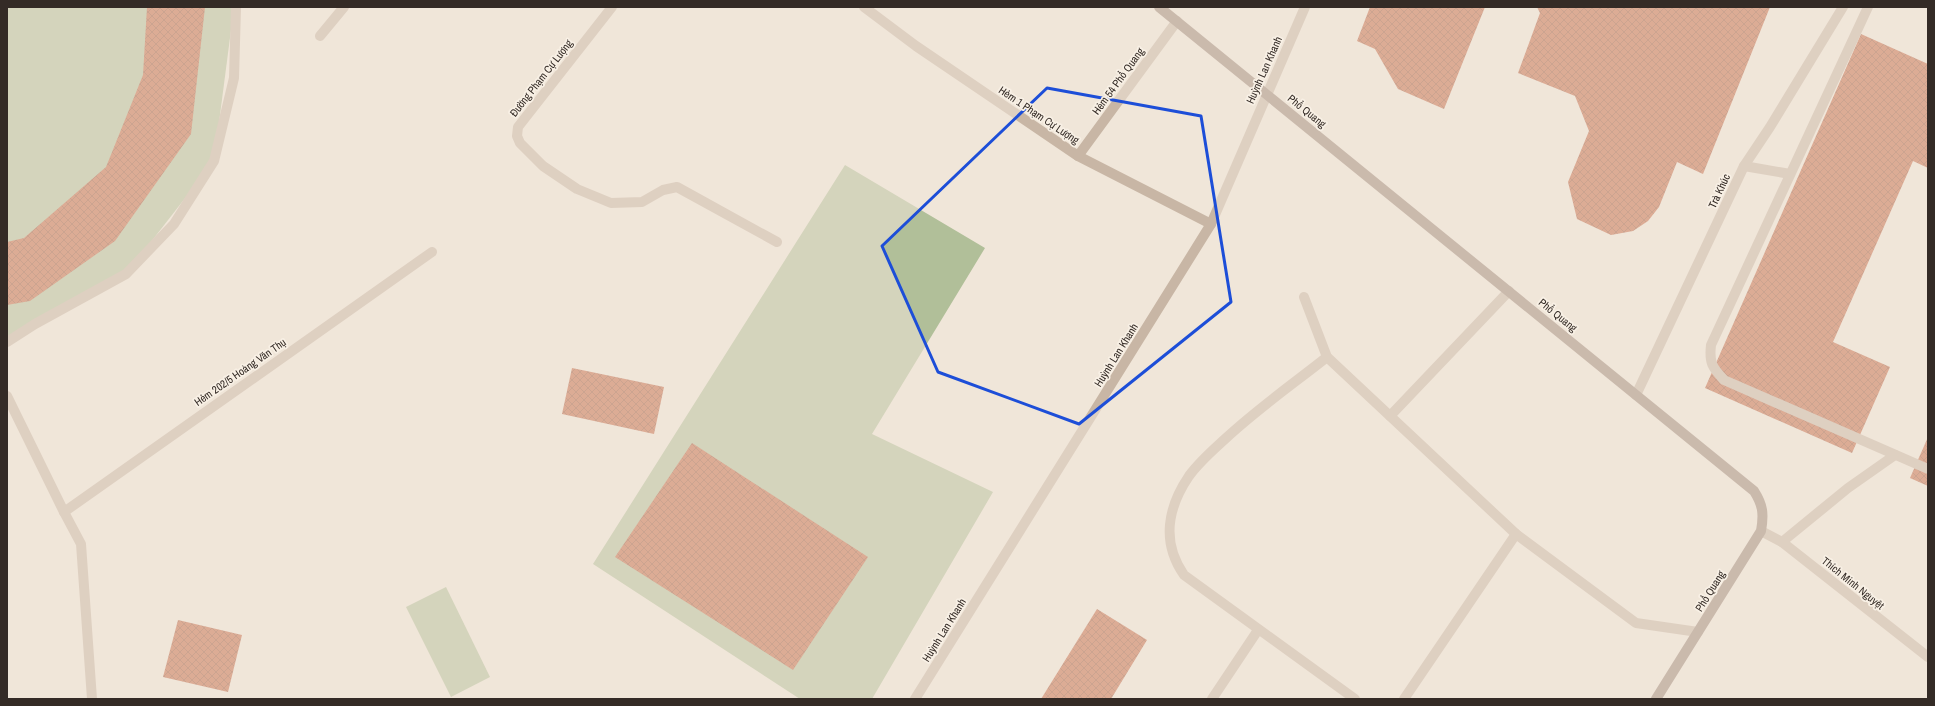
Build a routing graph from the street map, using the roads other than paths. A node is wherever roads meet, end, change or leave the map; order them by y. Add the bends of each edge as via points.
1 (236, 7) edge
2 (344, 7) edge
3 (612, 7) edge
4 (864, 7) edge
5 (1159, 7) edge
6 (1305, 7) edge
7 (1843, 7) edge
8 (1868, 7) edge
9 (1177, 21) junction
10 (320, 36) dead end
11 (1267, 93) junction
12 (1078, 156) junction
13 (1744, 166) junction
14 (1790, 174) junction
15 (1211, 224) junction
16 (777, 242) dead end
17 (432, 252) dead end
18 (1509, 291) junction
19 (1304, 297) dead end
20 (7, 342) edge
21 (1327, 357) junction
22 (1636, 395) junction
23 (7, 396) edge
24 (1390, 416) junction
25 (1895, 455) junction
26 (1928, 469) edge
27 (64, 512) junction
28 (1762, 531) junction
29 (1516, 534) junction
30 (1782, 542) junction
31 (1258, 630) junction
32 (1698, 632) junction
33 (1928, 657) edge
34 (92, 699) edge
35 (915, 699) edge
36 (1212, 699) edge
37 (1354, 699) edge
38 (1404, 699) edge
39 (1656, 699) edge

1 - 20 street via 234,78 214,162 174,224 126,274
2 - 10 street
3 - 16 street, Đường Phạm Cự Lượng via 518,127 517,136 520,143 543,166 572,185 610,203 642,202 663,190 677,187
4 - 12 street, Hẻm 1 Phạm Cự Lượng via 916,46
5 - 9 main road, Phổ Quang
6 - 11 street, Huỳnh Lan Khanh
7 - 13 street, Trà Khúc
8 - 14 street
9 - 11 main road, Phổ Quang
9 - 12 street, Hẻm 54 Phổ Quang
11 - 15 street, Huỳnh Lan Khanh
11 - 18 main road, Phổ Quang
12 - 15 street, Hẻm 1 Phạm Cự Lượng
13 - 14 street
13 - 22 street, Trà Khúc
14 - 25 street via 1711,345 1712,368 1724,380
15 - 35 street, Huỳnh Lan Khanh
17 - 27 street, Hẻm 202/5 Hoàng Văn Thụ
18 - 22 main road, Phổ Quang
18 - 24 street
19 - 21 street
21 - 24 street
21 - 31 street via 1246,420 1208,454 1189,476 1173,507 1169,538 1175,562 1184,575
22 - 28 main road, Phổ Quang via 1754,491 1762,503
23 - 27 street
24 - 29 street
25 - 26 street
25 - 30 street via 1848,488
27 - 34 street via 81,544
28 - 30 street, Thích Minh Nguyệt
28 - 32 main road, Phổ Quang
29 - 32 street via 1636,623
29 - 38 street
30 - 33 street, Thích Minh Nguyệt
31 - 36 street
31 - 37 street
32 - 39 main road, Phổ Quang

